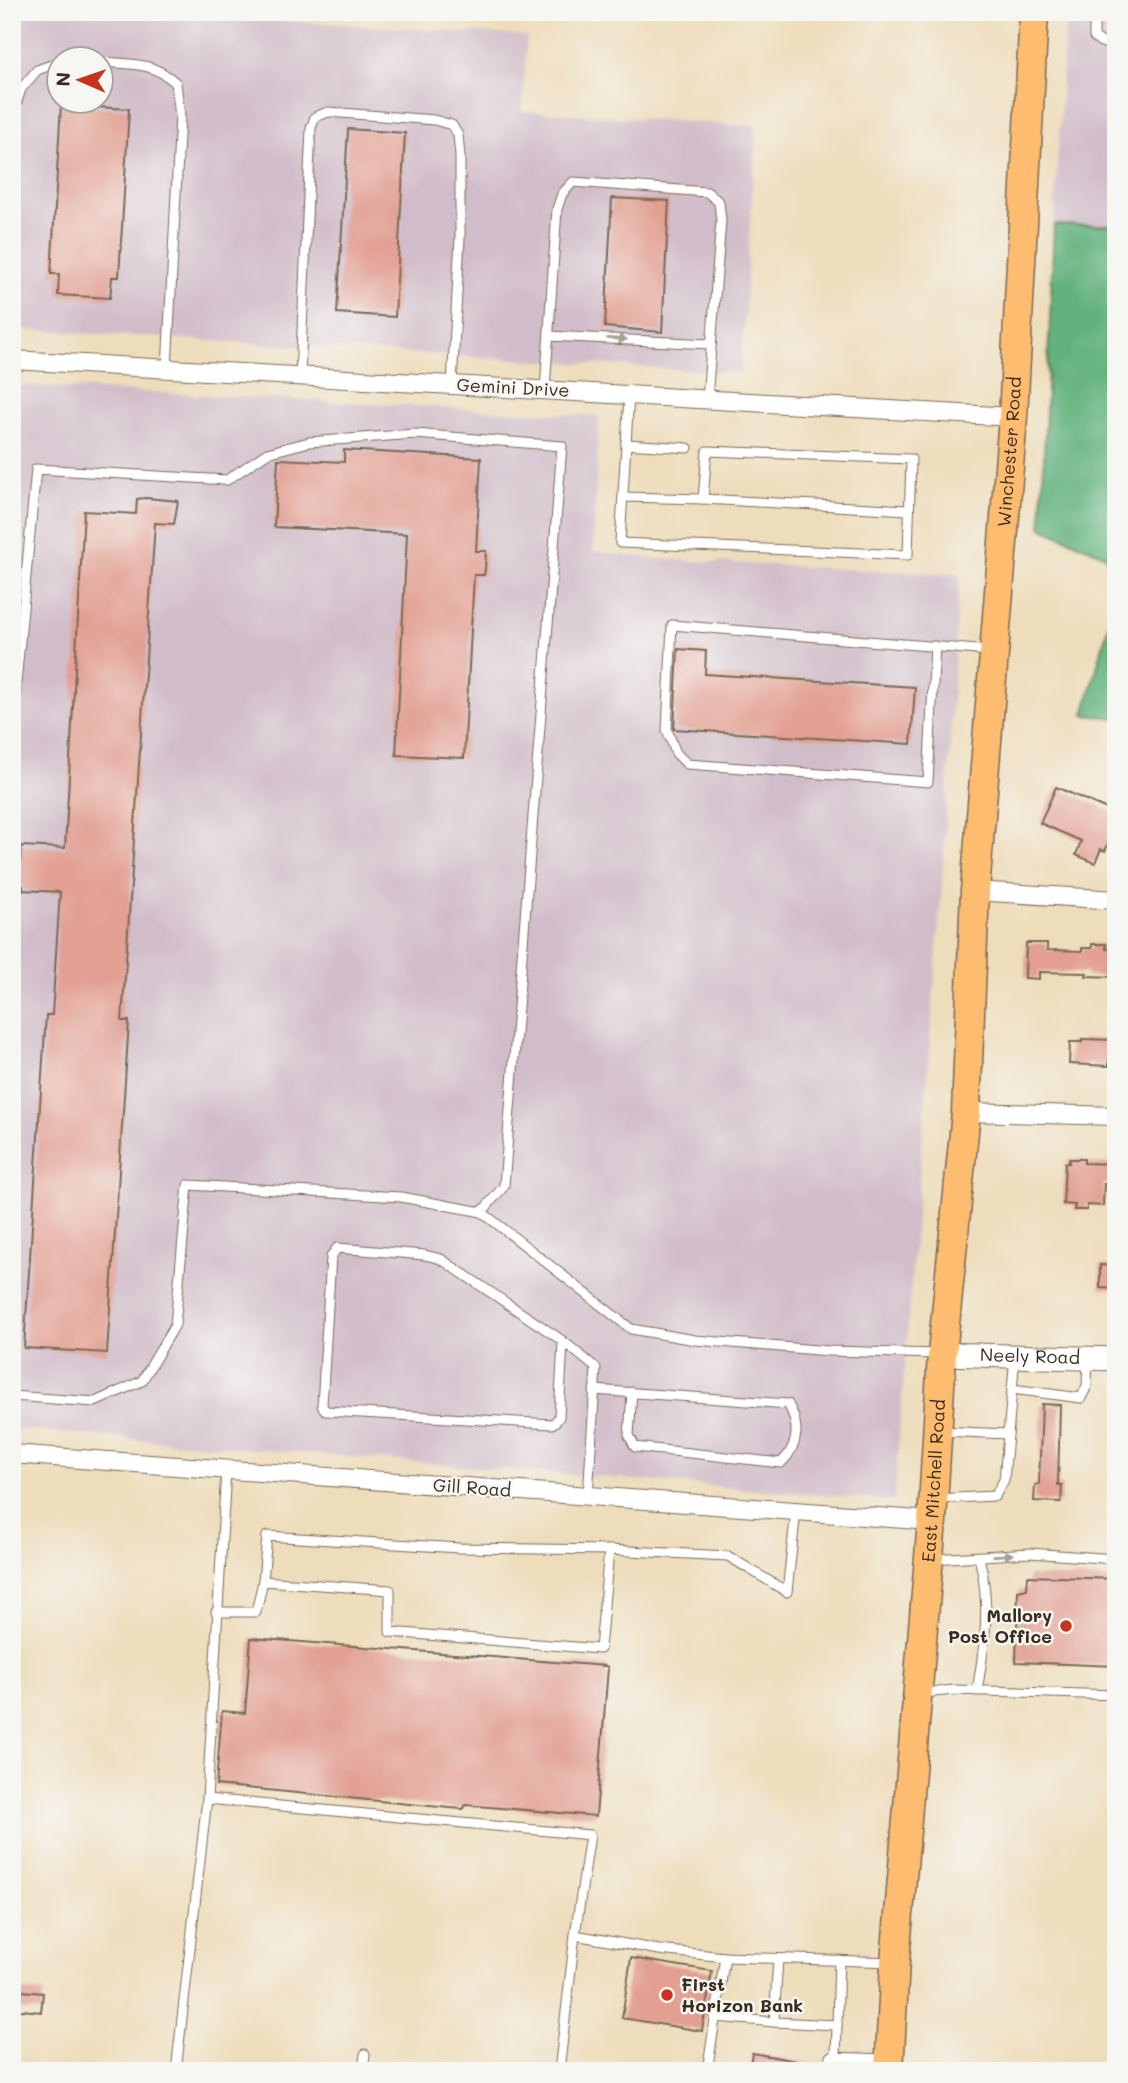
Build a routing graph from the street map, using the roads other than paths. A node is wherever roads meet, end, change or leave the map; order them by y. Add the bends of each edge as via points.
1 (1034, 12) edge
2 (1094, 12) edge
3 (1116, 47) edge
4 (116, 63) edge
5 (46, 67) edge
6 (12, 118) edge
7 (549, 336) junction
8 (710, 344) junction
9 (12, 360) edge
10 (167, 369) junction
11 (300, 376) junction
12 (452, 385) junction
13 (545, 390) junction
14 (629, 395) junction
15 (707, 399) junction
16 (1013, 417) junction
17 (626, 443) junction
18 (688, 448) dead end
19 (623, 497) junction
20 (703, 499) junction
21 (909, 510) junction
22 (935, 646) junction
23 (995, 651) junction
24 (12, 726) edge
25 (975, 891) junction
26 (1116, 900) edge
27 (967, 1112) junction
28 (1116, 1116) edge
29 (482, 1212) junction
30 (563, 1340) junction
31 (942, 1354) junction
32 (1015, 1356) junction
33 (1088, 1358) junction
34 (1116, 1359) edge
35 (1012, 1389) junction
36 (594, 1390) junction
37 (632, 1392) junction
38 (12, 1396) edge
39 (937, 1431) junction
40 (1008, 1434) junction
41 (12, 1454) edge
42 (226, 1470) junction
43 (588, 1496) junction
44 (933, 1510) junction
45 (796, 1511) junction
46 (610, 1550) junction
47 (979, 1557) junction
48 (1116, 1559) edge
49 (929, 1560) junction
50 (263, 1581) junction
51 (216, 1612) junction
52 (977, 1691) junction
53 (917, 1694) junction
54 (1116, 1695) edge
55 (207, 1799) junction
56 (575, 1935) junction
57 (725, 1957) junction
58 (778, 1959) junction
59 (839, 1961) junction
60 (895, 1962) junction
61 (715, 2017) junction
62 (774, 2022) junction
63 (837, 2025) junction
64 (365, 2054) dead end
65 (836, 2057) junction
66 (889, 2065) edge
67 (176, 2071) edge
68 (363, 2071) edge
69 (559, 2071) edge
70 (707, 2071) edge
71 (827, 2071) edge

1 - 16 main road, Winchester Road
2 - 3 lane via 1094,37
4 - 10 lane via 161,70 176,83 180,116
5 - 6 lane via 37,70 21,89
7 -> 8 lane
7 - 8 lane via 557,209 562,194 573,182 601,183 706,192 719,202
7 - 13 lane
8 - 15 lane
9 - 10 street, Gemini Drive
10 - 11 street, Gemini Drive
11 - 12 street, Gemini Drive
11 - 12 lane via 311,128 315,117 328,112 434,120 452,125 458,135 460,238
12 - 13 street, Gemini Drive
13 - 14 street, Gemini Drive
14 - 15 street, Gemini Drive
14 - 17 lane
15 - 16 street, Gemini Drive
16 - 23 main road, Winchester Road
17 - 18 lane
17 - 19 lane
19 - 20 lane
19 - 21 lane via 620,543 908,555
20 - 21 lane
20 - 21 lane via 707,452 911,459
22 - 22 lane via 928,782 687,764 676,753 667,730 672,625
22 - 23 lane
23 - 25 main road, Winchester Road
24 - 29 lane via 36,469 227,480 267,453 309,442 415,434 562,446 504,1186
25 - 26 street
25 - 27 main road, East Mitchell Road
27 - 28 street
27 - 31 main road, East Mitchell Road
29 - 31 lane via 631,1329 695,1340 816,1350
29 - 38 lane via 401,1197 188,1185 175,1325 142,1381 95,1402
30 - 30 lane via 442,1259 337,1248 331,1257 322,1406 326,1410 552,1424 559,1417
30 - 36 lane via 596,1368
31 - 32 street, Neely Road
31 - 39 main road, East Mitchell Road
32 - 33 street, Neely Road
32 - 35 lane
33 - 34 street, Neely Road
33 - 35 lane via 1087,1386 1081,1398
35 - 40 lane
36 - 37 lane
36 - 43 lane
37 - 37 lane via 788,1404 796,1419 792,1452 781,1463 635,1447 629,1435
39 - 40 lane
39 - 44 main road, East Mitchell Road
40 - 44 lane via 1004,1480 995,1496
41 - 42 street, Gill Road
42 - 43 street, Gill Road
42 - 51 lane
43 - 45 street, Gill Road
44 - 45 street, Gill Road
44 - 49 main road, East Mitchell Road
45 - 46 lane via 787,1592 728,1556
46 - 50 lane via 458,1548 267,1536
46 - 50 lane via 600,1649 390,1632 390,1590
47 -> 48 lane via 1029,1553
47 - 49 lane
47 - 52 lane via 986,1582 986,1633
49 - 53 main road, East Mitchell Road
50 - 51 lane via 256,1612
51 - 55 lane
52 - 53 lane
52 - 54 lane
53 - 60 main road, East Mitchell Road
55 - 56 lane via 590,1835
55 - 67 lane
56 - 57 lane
56 - 69 lane
57 - 58 lane
57 - 61 lane
58 - 59 lane
58 - 62 lane
59 - 60 lane
59 - 63 lane
60 - 66 main road, East Mitchell Road
61 - 62 lane
61 - 70 lane
62 - 63 lane
63 - 65 lane
64 - 68 lane
65 - 66 lane
65 - 71 lane via 830,2057

